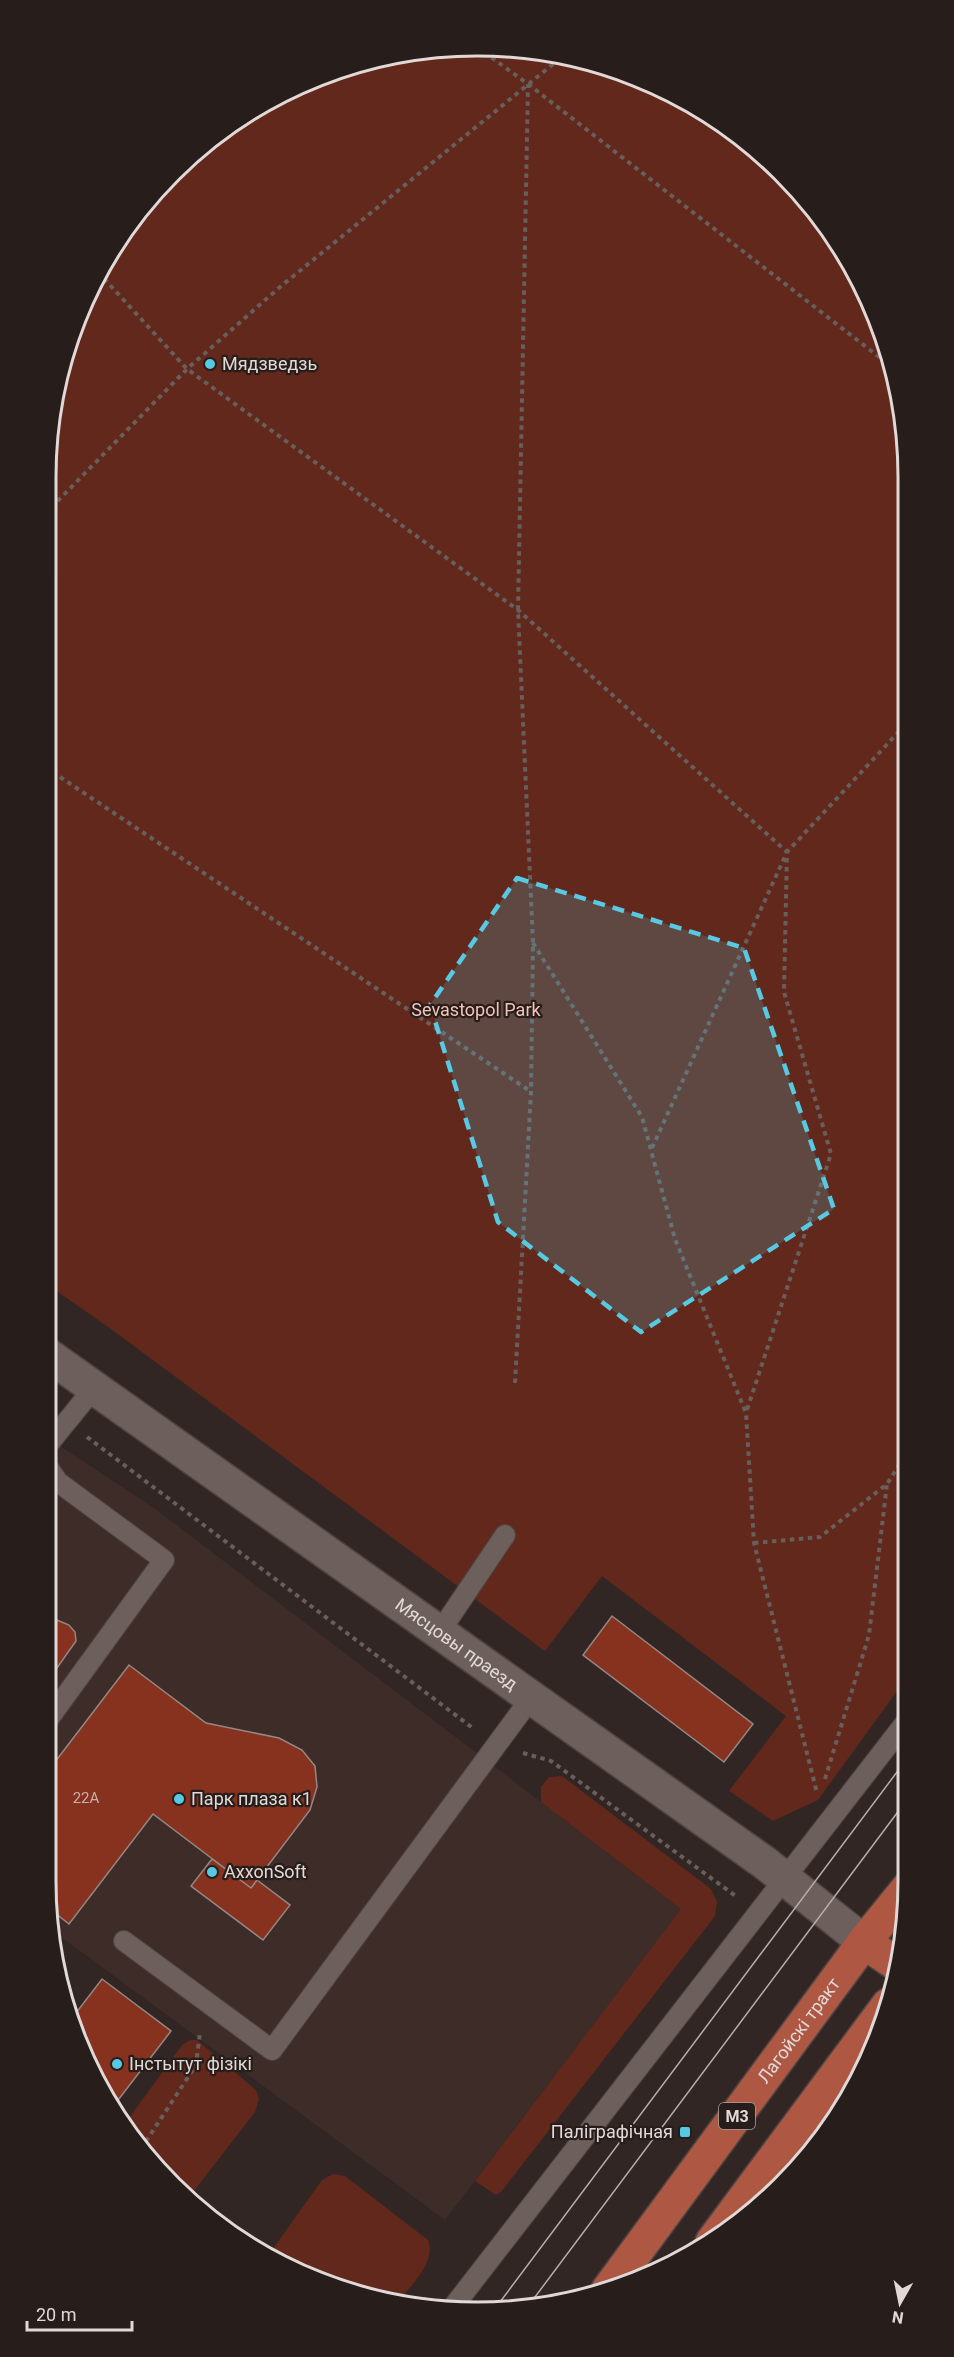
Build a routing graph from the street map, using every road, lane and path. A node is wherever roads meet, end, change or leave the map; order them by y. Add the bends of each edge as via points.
1 (489, 56) edge
2 (554, 63) edge
3 (528, 84) junction
4 (105, 280) edge
5 (881, 357) edge
6 (188, 369) junction
7 (56, 503) edge
8 (518, 610) junction
9 (898, 733) edge
10 (56, 774) edge
11 (787, 852) junction
12 (533, 943) junction
13 (531, 1092) junction
14 (651, 1150) junction
15 (56, 1361) edge
16 (515, 1383) dead end
17 (94, 1388) junction
18 (746, 1413) junction
19 (67, 1422) junction
20 (56, 1435) edge
21 (898, 1467) edge
22 (56, 1479) edge
23 (887, 1484) junction
24 (505, 1535) dead end
25 (754, 1543) junction
26 (439, 1633) junction
27 (531, 1698) junction
28 (56, 1709) edge
29 (898, 1732) edge
30 (496, 1745) junction
31 (784, 1878) junction
32 (738, 1898) dead end
33 (898, 1900) edge
34 (124, 1941) dead end
35 (864, 1942) junction
36 (890, 1960) edge
37 (205, 2000) junction
38 (871, 2028) edge
39 (146, 2141) edge
40 (732, 2216) edge
41 (618, 2277) edge
42 (457, 2301) edge

1 - 3 path
2 - 3 path
3 - 5 path
3 - 6 path via 280,287
3 - 8 path
4 - 6 path
6 - 7 path
6 - 8 path
8 - 11 path
8 - 12 path
9 - 11 path
10 - 13 path
11 - 14 path
11 - 18 path via 784,992 831,1154
12 - 13 path
12 - 14 path via 642,1117
13 - 16 path
14 - 18 path via 675,1239
15 - 17 street, Мясцовы праезд
17 - 19 lane
17 - 26 street, Мясцовы праезд
18 - 25 path
19 - 20 lane
19 - 30 path
21 - 23 path
22 - 28 lane via 164,1560
23 - 25 path via 820,1537
23 - 25 path via 869,1635 818,1800
24 - 26 lane
26 - 27 street, Мясцовы праезд
27 - 30 lane
27 - 31 street, Мясцовы праезд
29 - 31 lane
30 - 32 path via 551,1761
30 - 37 lane via 272,2050
31 - 35 street, Мясцовы праезд
31 - 42 lane
33 - 35 main road, Лагойскі тракт / М3
34 - 37 lane
35 - 36 main road
35 - 41 main road, Лагойскі тракт / М3
37 - 39 path via 196,2065
38 - 40 main road

